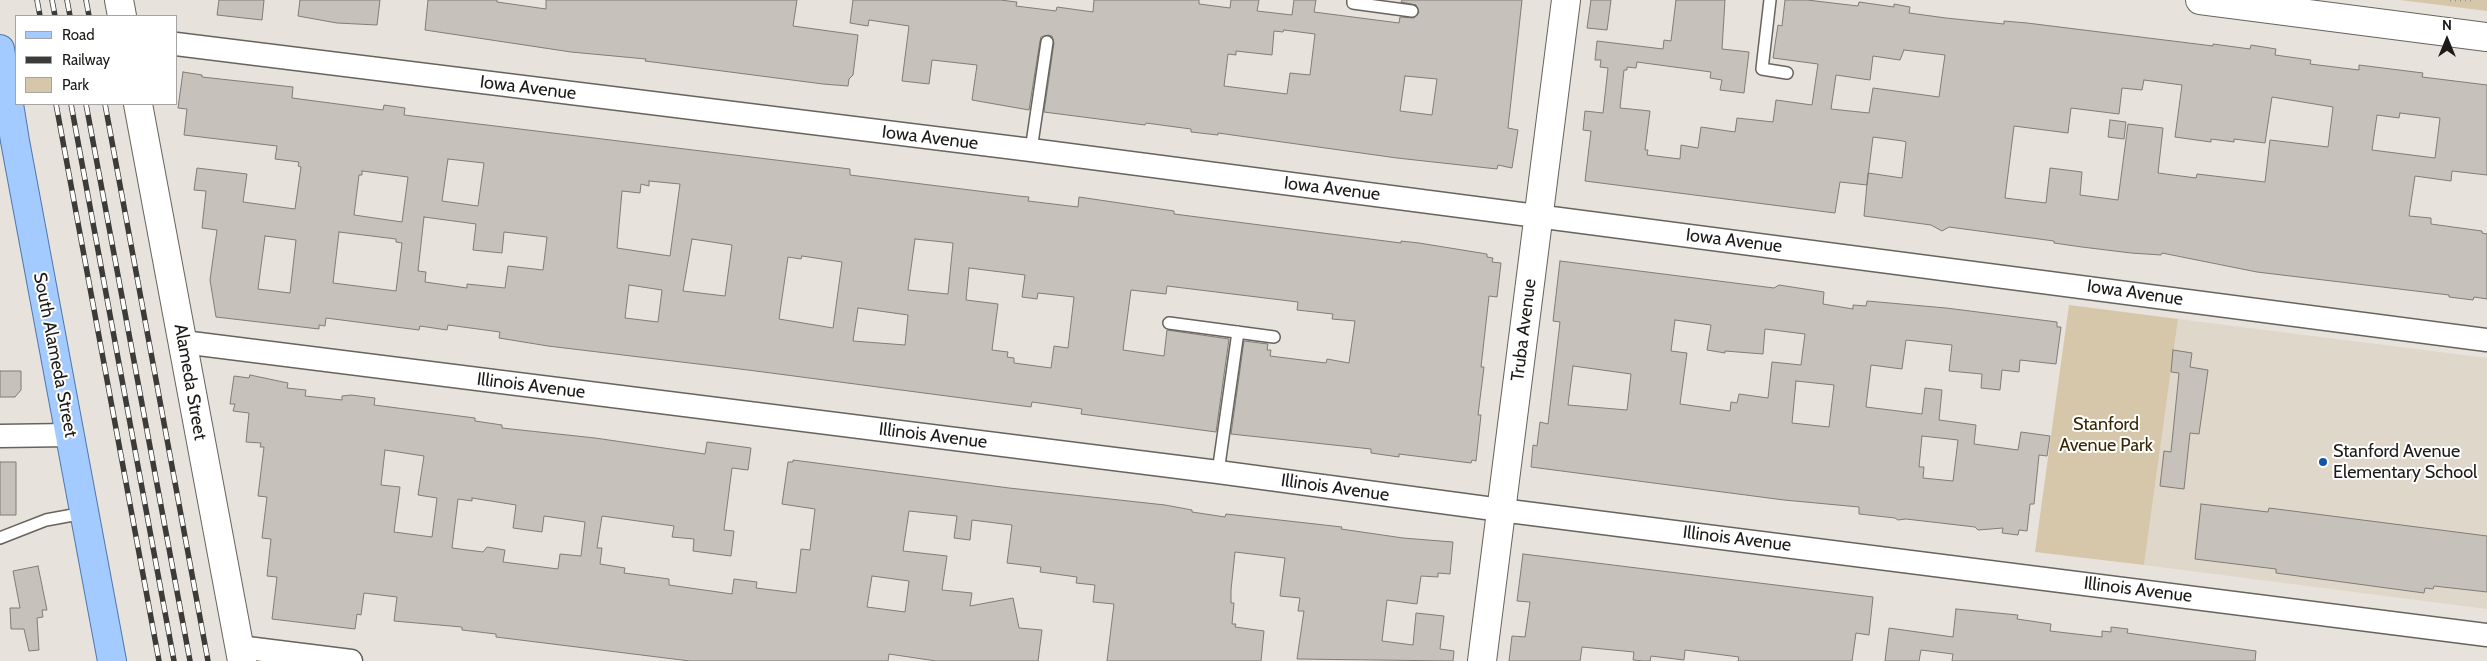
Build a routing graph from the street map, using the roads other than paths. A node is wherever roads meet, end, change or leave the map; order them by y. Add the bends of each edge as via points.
1 (119, 0) edge
2 (1353, 0) edge
3 (1566, 0) edge
4 (1770, 0) edge
5 (2200, 0) edge
6 (1412, 12) dead end
7 (122, 15) edge
8 (2487, 37) edge
9 (1046, 42) dead end
10 (178, 44) edge
11 (0, 49) edge
12 (1786, 73) dead end
13 (138, 105) edge
14 (7, 141) edge
15 (1032, 150) junction
16 (1538, 216) junction
17 (1169, 323) dead end
18 (1238, 332) junction
19 (1274, 338) dead end
20 (2487, 340) edge
21 (183, 342) junction
22 (70, 435) junction
23 (0, 436) edge
24 (1218, 472) junction
25 (1501, 510) junction
26 (86, 513) junction
27 (0, 538) edge
28 (2487, 635) edge
29 (240, 654) edge
30 (112, 661) edge
31 (351, 661) edge
32 (1482, 661) edge

1 - 7 street
2 - 6 lane via 1353,3
3 - 16 street, Truba Avenue
4 - 12 lane via 1762,69
5 - 8 street
9 - 15 lane
10 - 15 street, Iowa Avenue
11 - 14 main road, South Alameda Street
13 - 21 street, Alameda Street
14 - 22 main road, South Alameda Street
15 - 16 street, Iowa Avenue
16 - 20 street, Iowa Avenue
16 - 25 street, Truba Avenue
17 - 18 lane
18 - 19 lane
18 - 24 lane
21 - 24 street, Illinois Avenue
21 - 29 street, Alameda Street
22 - 23 street
22 - 26 main road, South Alameda Street
24 - 25 street, Illinois Avenue
25 - 28 street, Illinois Avenue
25 - 32 street, Truba Avenue
26 - 27 lane via 46,520
26 - 30 main road, South Alameda Street
29 - 31 street

